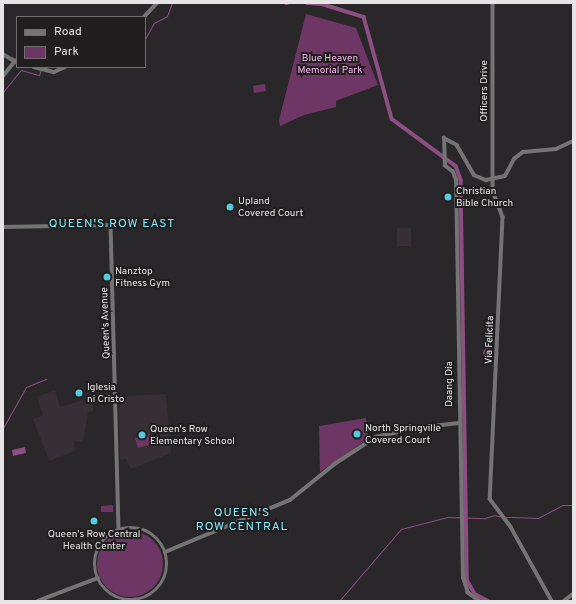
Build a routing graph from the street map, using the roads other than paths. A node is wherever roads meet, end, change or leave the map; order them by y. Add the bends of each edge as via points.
1 (157, 3) edge
2 (494, 3) edge
3 (145, 16) edge
4 (3, 54) edge
5 (16, 62) edge
6 (36, 68) edge
7 (63, 68) edge
8 (3, 76) edge
9 (573, 141) edge
10 (493, 179) junction
11 (3, 227) edge
12 (459, 424) junction
13 (119, 530) junction
14 (165, 552) junction
15 (98, 578) junction
16 (573, 594) edge
17 (142, 600) edge
18 (38, 601) edge
19 (479, 601) edge
20 (552, 601) edge
21 (564, 601) edge

1 - 3 street
2 - 10 street, Officers Drive
4 - 5 street
5 - 8 street
6 - 7 street via 54,72
9 - 10 street via 556,149 523,152 514,159 507,175
10 - 12 street, Daang Dia via 483,179 474,175 457,145 444,138 445,166 453,172 456,180
10 - 20 street, Via Felicita via 494,194 503,217 491,502 511,527
11 - 13 street, Queen's Avenue via 111,225
12 - 14 street via 410,429 376,437 352,451 290,500
12 - 19 street, Daang Dia via 464,584 468,593
13 - 14 street via 144,530 157,539
13 - 15 street via 108,536 98,549 95,561
14 - 17 street via 167,565 162,581
15 - 17 street via 107,591 116,596
15 - 18 street
16 - 21 street

